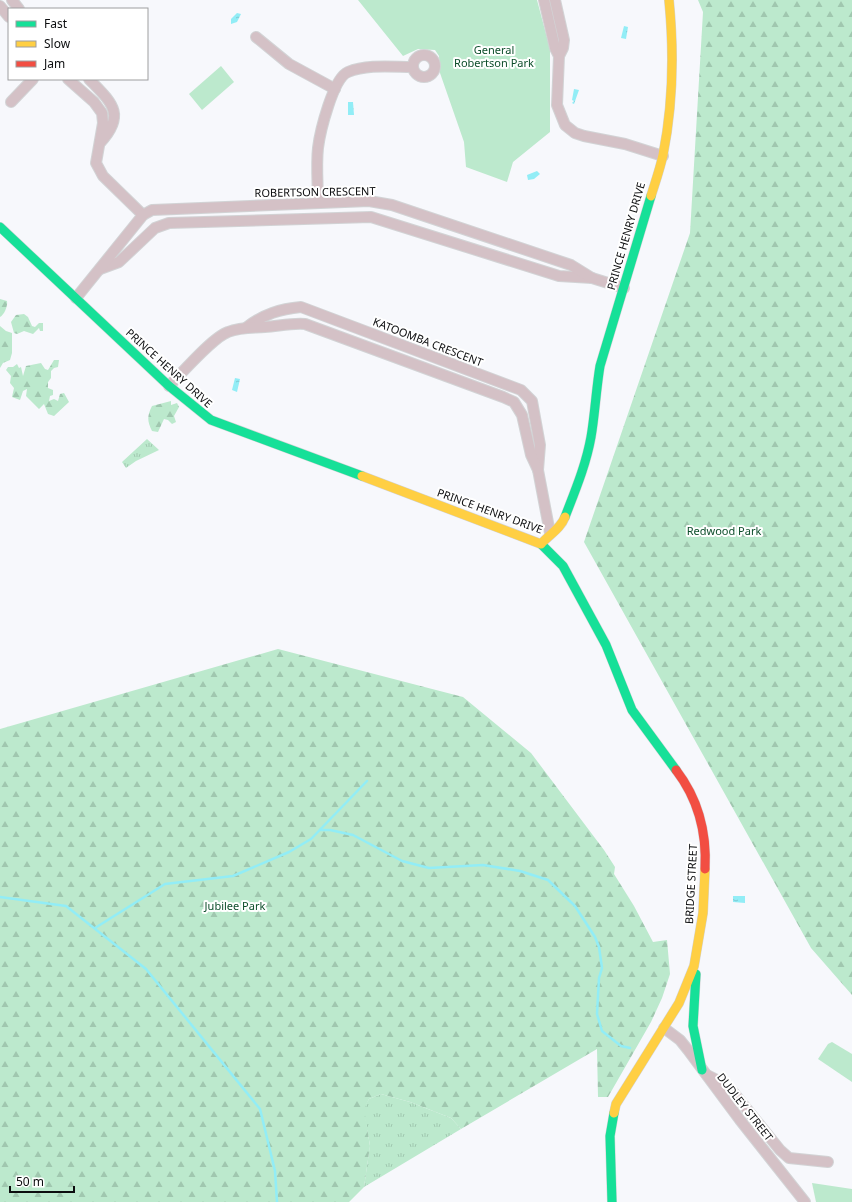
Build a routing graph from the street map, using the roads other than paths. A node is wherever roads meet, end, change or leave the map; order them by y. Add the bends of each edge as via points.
1 (12, 0) edge
2 (544, 0) edge
3 (555, 0) edge
4 (669, 0) edge
5 (0, 6) edge
6 (18, 8) edge
7 (8, 16) edge
8 (256, 38) dead end
9 (559, 56) junction
10 (412, 67) dead end
11 (32, 80) edge
12 (69, 80) edge
13 (90, 80) edge
14 (335, 89) junction
15 (11, 102) dead end
16 (100, 143) junction
17 (663, 156) junction
18 (318, 203) junction
19 (143, 215) junction
20 (0, 227) edge
21 (100, 269) junction
22 (592, 278) junction
23 (624, 288) junction
24 (76, 298) junction
25 (247, 327) junction
26 (169, 386) junction
27 (538, 470) junction
28 (550, 533) junction
29 (541, 544) junction
30 (694, 966) junction
31 (664, 1028) junction
32 (703, 1072) junction
33 (828, 1162) dead end
34 (612, 1202) edge
35 (805, 1202) edge

1 - 6 street
2 - 9 street
3 - 9 street via 564,40
4 - 17 street, PRINCE HENRY DRIVE via 674,40
5 - 7 street
8 - 14 street via 289,64
9 - 17 street via 557,105 565,125 584,136 625,144
10 - 14 street via 356,69 346,72
11 - 15 street
12 - 16 street via 94,102 102,113
13 - 16 street via 112,104 115,112 111,129
14 - 18 street via 318,147
16 - 19 street via 96,162 102,176
17 - 23 street, PRINCE HENRY DRIVE
18 - 19 street, ROBERTSON CRESCENT via 152,210
18 - 22 street, ROBERTSON CRESCENT via 369,201 392,205 571,265
19 - 21 street
20 - 24 street, PRINCE HENRY DRIVE
21 - 22 street, ROBERTSON CRESCENT via 119,262 155,228 169,223 371,217 559,276
21 - 24 street
22 - 23 street, ROBERTSON CRESCENT
23 - 28 street, PRINCE HENRY DRIVE via 600,366 585,463 562,524
24 - 26 street, PRINCE HENRY DRIVE
25 - 26 street, KATOOMBA CRESCENT via 227,332 220,337
25 - 27 street, KATOOMBA CRESCENT via 305,324 514,402 522,415 530,455
25 - 27 street, KATOOMBA CRESCENT via 260,317 301,307 521,390 532,401 540,445
26 - 29 street, PRINCE HENRY DRIVE via 204,416 226,427
27 - 28 street, KATOOMBA CRESCENT
28 - 29 street, PRINCE HENRY DRIVE
29 - 30 street, BRIDGE STREET via 563,566 606,645 632,710 688,786 698,807 706,853 703,913
30 - 31 street, BRIDGE STREET via 686,988
30 - 32 street via 696,979 693,1026
31 - 32 street, DUDLEY STREET via 680,1040
31 - 34 street, BRIDGE STREET via 619,1096 613,1113 610,1136
32 - 33 street via 733,1092 789,1158
32 - 35 street, DUDLEY STREET

